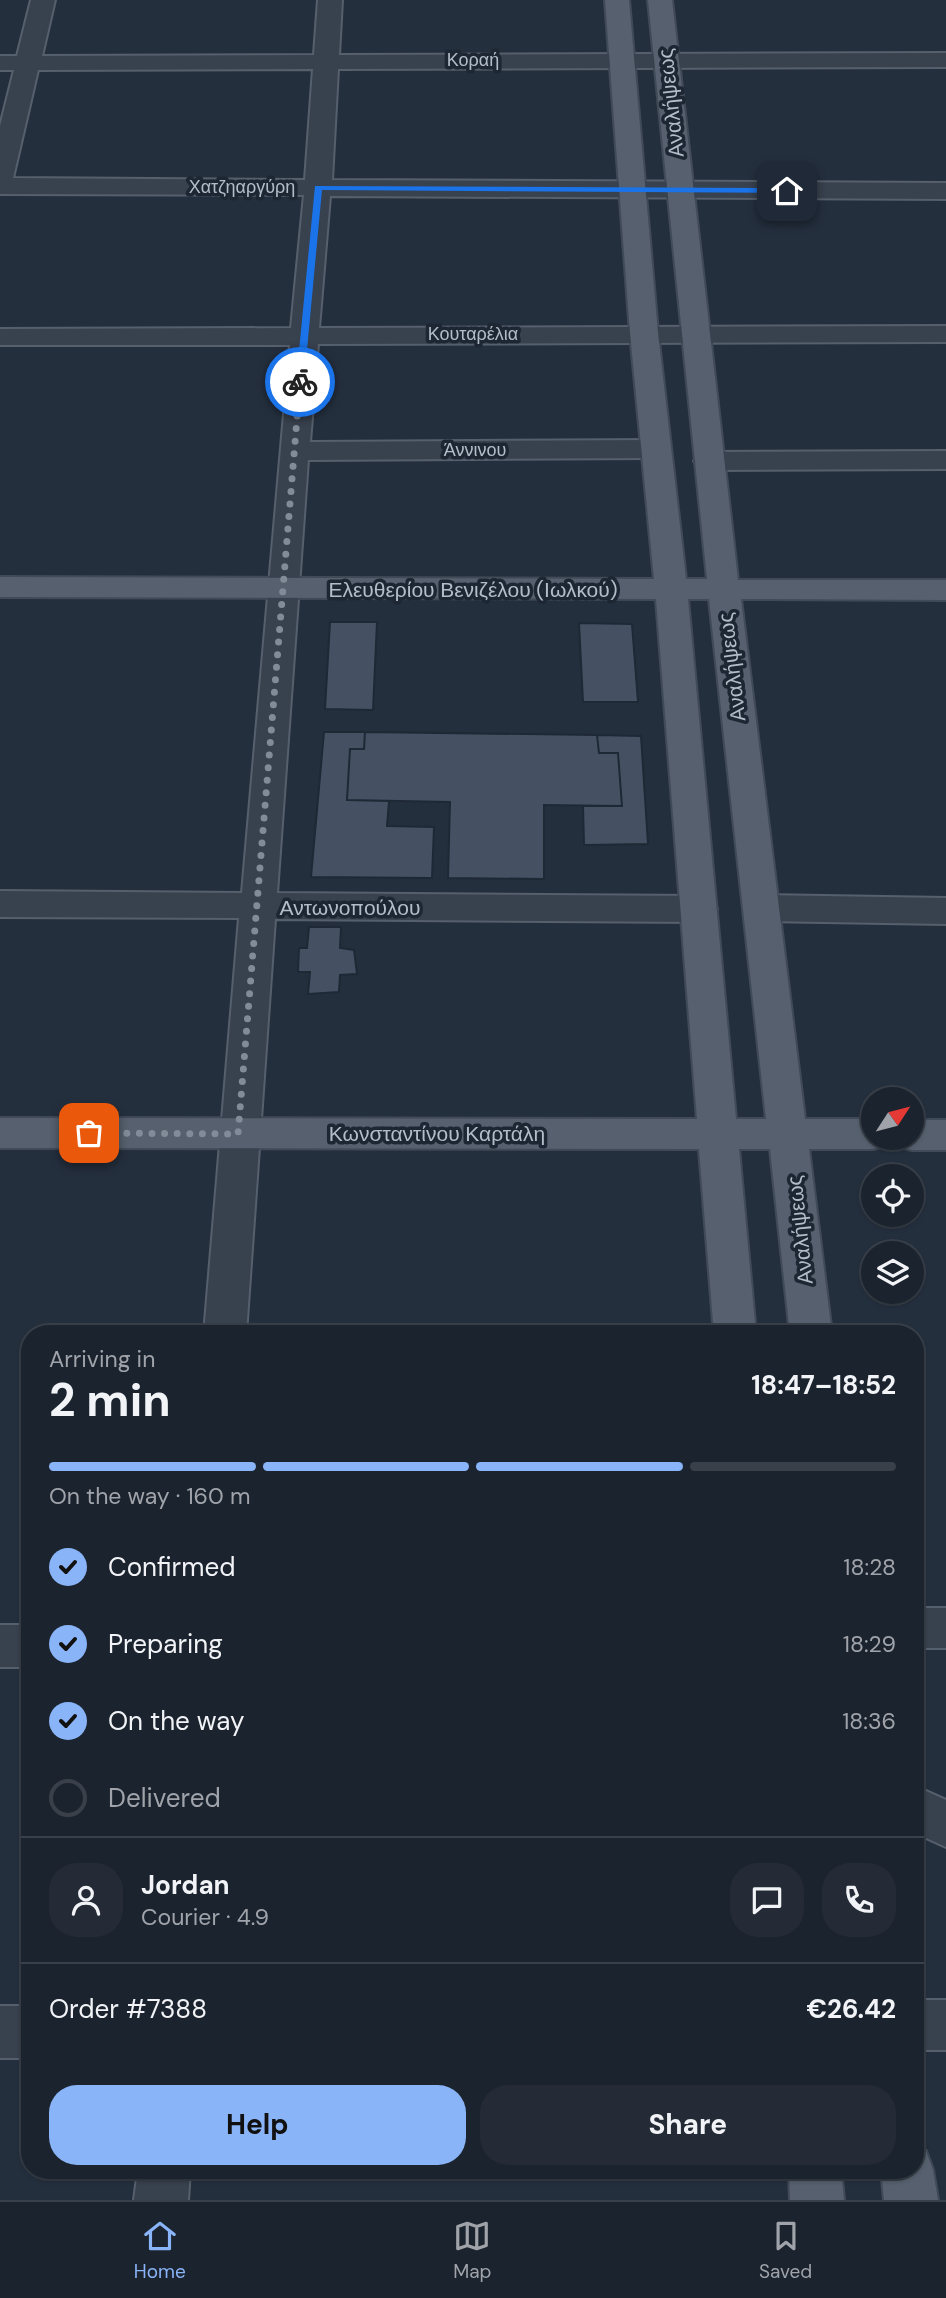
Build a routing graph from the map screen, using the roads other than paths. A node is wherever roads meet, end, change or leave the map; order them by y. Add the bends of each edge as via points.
1 (43, 0) edge
2 (330, 0) edge
3 (617, 0) edge
4 (660, 0) edge
5 (325, 60) junction
6 (666, 60) junction
7 (946, 60) edge
8 (623, 61) junction
9 (0, 63) edge
10 (27, 63) junction
11 (0, 178) edge
12 (0, 186) edge
13 (318, 188) junction
14 (634, 190) junction
15 (681, 190) junction
16 (946, 191) edge
17 (644, 333) junction
18 (697, 333) junction
19 (946, 334) edge
20 (304, 335) junction
21 (0, 337) edge
22 (656, 449) junction
23 (294, 451) junction
24 (946, 460) edge
25 (709, 461) junction
26 (0, 587) edge
27 (285, 589) junction
28 (671, 590) junction
29 (723, 590) junction
30 (946, 590) edge
31 (0, 904) edge
32 (259, 908) junction
33 (762, 908) junction
34 (699, 909) junction
35 (946, 911) edge
36 (0, 1133) edge
37 (238, 1134) junction
38 (719, 1134) junction
39 (789, 1134) junction
40 (861, 1134) edge
41 (924, 1135) edge
42 (946, 1135) edge
43 (226, 1325) edge
44 (734, 1325) edge
45 (810, 1325) edge
46 (924, 1628) edge
47 (946, 1628) edge
48 (0, 1646) edge
49 (21, 1646) edge
50 (924, 1813) edge
51 (946, 1824) edge
52 (924, 2025) edge
53 (946, 2025) edge
54 (0, 2032) edge
55 (21, 2032) edge
56 (162, 2179) edge
57 (816, 2179) edge
58 (908, 2179) edge
59 (161, 2200) edge
60 (817, 2200) edge
61 (911, 2200) edge

1 - 10 street
2 - 5 street
3 - 8 main road, Αναλήψεως
4 - 6 main road, Αναλήψεως
5 - 8 street, Κοραή
5 - 10 street, Κοραή
5 - 13 street
6 - 7 street, Κοραή
6 - 8 street, Κοραή
6 - 15 main road, Αναλήψεως
8 - 14 main road, Αναλήψεως
9 - 10 street, Κοραή
10 - 11 street
12 - 13 street, Χατζηαργύρη
13 - 14 street, Χατζηαργύρη
13 - 20 street
14 - 15 street, Χατζηαργύρη
14 - 17 main road, Αναλήψεως
15 - 16 street, Χατζηαργύρη
15 - 18 main road, Αναλήψεως
17 - 18 street, Κουταρέλια
17 - 20 street, Κουταρέλια
17 - 22 main road, Αναλήψεως
18 - 19 street, Κουταρέλια
18 - 25 main road, Αναλήψεως
20 - 21 street, Κουταρέλια
20 - 23 street
22 - 23 street, Άννινου
22 - 28 main road, Αναλήψεως
23 - 27 street
24 - 25 street
25 - 29 main road, Αναλήψεως
26 - 27 main road, Ελευθερίου Βενιζέλου (Ιωλκού)
27 - 28 main road, Ελευθερίου Βενιζέλου (Ιωλκού)
27 - 32 street
28 - 29 main road, Ελευθερίου Βενιζέλου (Ιωλκού)
28 - 34 main road, Αναλήψεως
29 - 30 main road, Ελευθερίου Βενιζέλου (Ιωλκού)
29 - 33 main road, Αναλήψεως
31 - 32 street, Αντωνοπούλου
32 - 34 street, Αντωνοπούλου
32 - 37 street
33 - 35 street
33 - 39 main road, Αναλήψεως
34 - 38 main road, Αναλήψεως
36 - 37 main road, Κωνσταντίνου Καρτάλη
37 - 38 main road, Κωνσταντίνου Καρτάλη
37 - 43 street
38 - 39 main road, Κωνσταντίνου Καρτάλη
38 - 44 main road, Αναλήψεως
39 - 40 main road, Κωνσταντίνου Καρτάλη
39 - 45 main road, Αναλήψεως
41 - 42 main road
46 - 47 street
48 - 49 street
50 - 51 street
52 - 53 street
54 - 55 street
56 - 59 street
57 - 60 main road
58 - 61 main road

